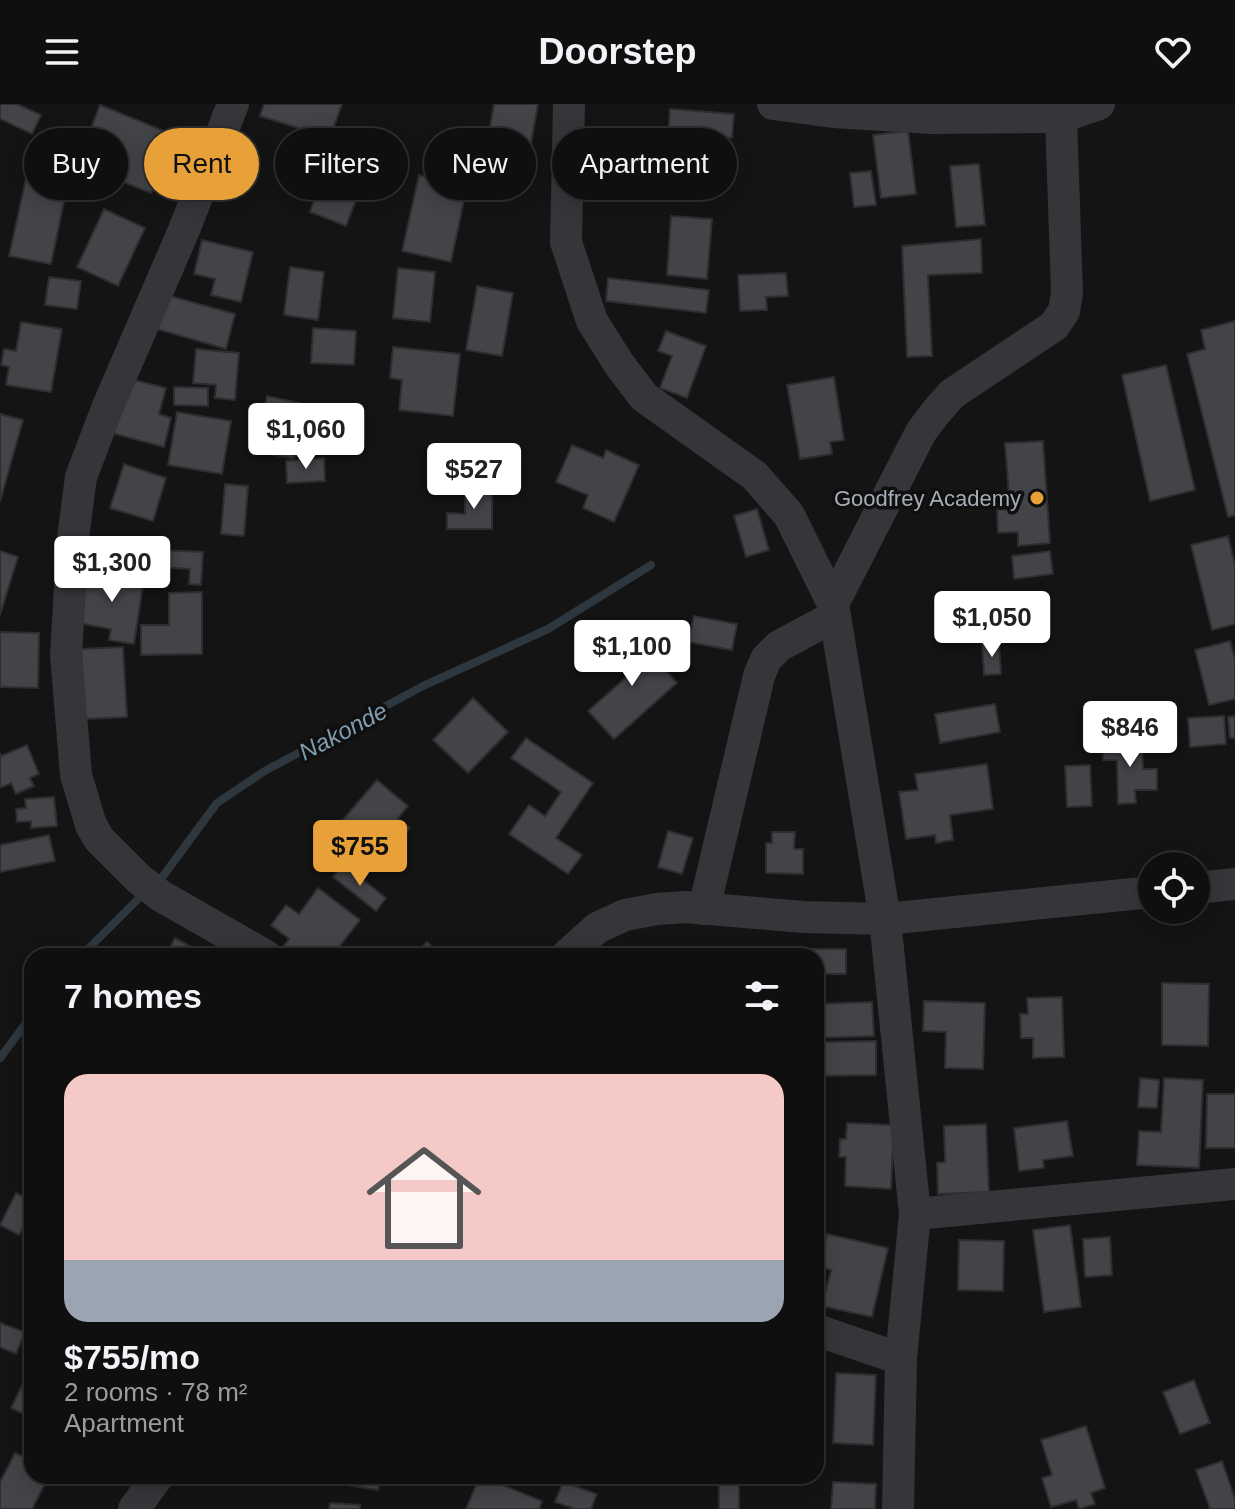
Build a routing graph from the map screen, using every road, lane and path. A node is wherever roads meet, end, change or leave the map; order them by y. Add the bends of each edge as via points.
1 (233, 104) edge
2 (569, 104) edge
3 (773, 104) edge
4 (1099, 104) edge
5 (1061, 117) junction
6 (834, 610) junction
7 (1235, 884) edge
8 (1210, 887) edge
9 (1138, 893) edge
10 (704, 909) junction
11 (885, 919) junction
12 (253, 948) edge
13 (575, 948) edge
14 (1235, 1184) edge
15 (915, 1214) junction
16 (824, 1333) edge
17 (901, 1359) junction
18 (152, 1484) edge
19 (134, 1509) edge
20 (898, 1509) edge

1 - 12 street via 81,477 66,655 76,775 99,839 150,887
2 - 6 street via 566,242 592,321 644,397 755,476 789,515
3 - 5 street via 932,118
4 - 5 street
5 - 6 street via 1064,311 1054,326 952,394 936,412 921,432
6 - 10 street via 766,659
6 - 11 street
7 - 8 street
9 - 11 street
10 - 11 street
10 - 13 street via 625,915 597,928
11 - 15 street
14 - 15 street
15 - 17 street
16 - 17 street
17 - 20 street
18 - 19 street

